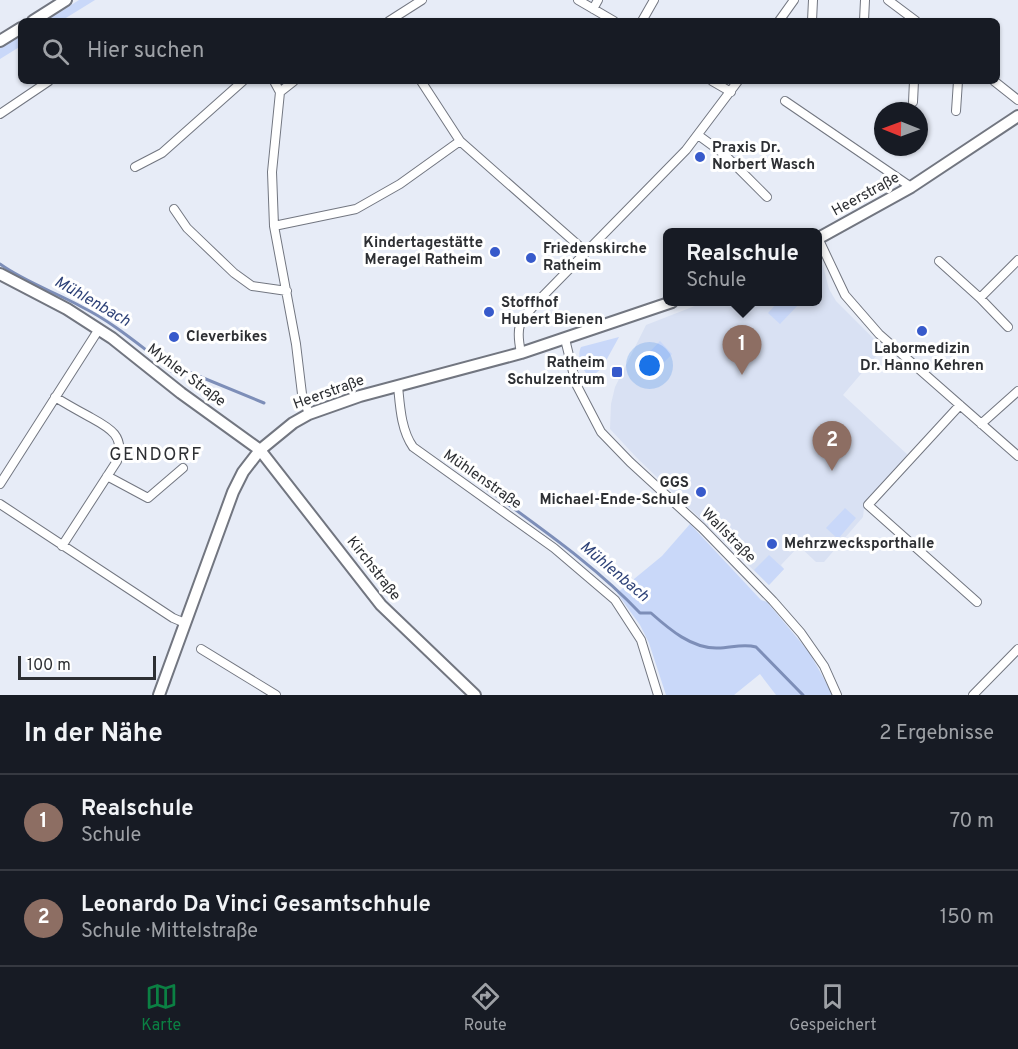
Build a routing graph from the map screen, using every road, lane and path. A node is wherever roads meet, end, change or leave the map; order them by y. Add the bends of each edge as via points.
1 (66, 0) edge
2 (422, 0) edge
3 (578, 0) edge
4 (598, 0) edge
5 (654, 0) edge
6 (794, 0) edge
7 (813, 0) edge
8 (865, 0) edge
9 (888, 0) edge
10 (593, 9) junction
11 (38, 18) edge
12 (394, 18) edge
13 (609, 18) edge
14 (644, 18) edge
15 (781, 18) edge
16 (812, 18) edge
17 (864, 18) edge
18 (912, 18) edge
19 (18, 30) edge
20 (0, 41) edge
21 (44, 84) edge
22 (240, 84) edge
23 (276, 84) edge
24 (290, 84) edge
25 (423, 84) edge
26 (717, 84) edge
27 (736, 84) edge
28 (914, 84) edge
29 (958, 84) edge
30 (998, 84) edge
31 (280, 92) junction
32 (731, 92) junction
33 (1018, 100) edge
34 (785, 101) dead end
35 (913, 102) dead end
36 (956, 111) dead end
37 (0, 114) edge
38 (1018, 116) edge
39 (698, 135) junction
40 (460, 141) junction
41 (135, 167) dead end
42 (911, 187) junction
43 (767, 197) dead end
44 (174, 209) dead end
45 (274, 226) junction
46 (822, 237) edge
47 (822, 247) edge
48 (586, 252) junction
49 (1018, 260) edge
50 (939, 261) dead end
51 (0, 274) edge
52 (287, 291) junction
53 (980, 298) junction
54 (663, 305) edge
55 (1008, 327) dead end
56 (99, 329) junction
57 (565, 339) junction
58 (521, 353) junction
59 (398, 386) junction
60 (1018, 391) edge
61 (55, 397) junction
62 (960, 405) junction
63 (309, 414) junction
64 (981, 424) junction
65 (260, 450) junction
66 (1018, 456) edge
67 (183, 468) dead end
68 (107, 476) junction
69 (0, 484) edge
70 (0, 504) edge
71 (62, 546) junction
72 (977, 602) dead end
73 (185, 623) junction
74 (201, 649) dead end
75 (1018, 649) edge
76 (467, 692) edge
77 (159, 695) edge
78 (276, 695) edge
79 (658, 695) edge
80 (837, 695) edge
81 (972, 695) edge

1 - 11 main road
2 - 12 street
3 - 10 street
4 - 10 street
5 - 14 street
6 - 15 street
7 - 16 street
8 - 17 street
9 - 18 street
10 - 13 street
19 - 20 main road
21 - 37 street
22 - 41 street via 162,153
23 - 31 street
24 - 31 street
25 - 40 street
26 - 32 street
27 - 32 street
28 - 35 street
29 - 36 street
30 - 33 street
31 - 45 street via 272,172
32 - 39 street
34 - 42 street
38 - 42 main road, Heerstraße
39 - 43 street via 724,154
39 - 48 street
40 - 45 street via 400,184 356,209
40 - 48 street
42 - 46 main road, Heerstraße
44 - 52 street via 187,228 234,273 252,286
45 - 52 street
47 - 62 street via 845,295 863,317
48 - 58 street via 521,320 517,329
49 - 53 street
50 - 53 street
51 - 56 main road, Myhler Straße
52 - 63 street
53 - 55 street
54 - 57 main road, Heerstraße
56 - 61 street
56 - 65 main road, Myhler Straße
57 - 58 main road, Heerstraße
57 - 80 street, Wallstraße via 576,384 601,432 780,609 824,666
58 - 59 main road, Heerstraße
59 - 63 main road, Heerstraße
59 - 79 street, Mühlenstraße via 403,422 413,447 554,548 615,600 641,639
60 - 64 street
61 - 68 street via 109,428 117,437 120,453
61 - 69 street
62 - 64 street
62 - 72 street via 868,505
63 - 65 main road, Heerstraße
64 - 66 street
65 - 73 main road, Heerstraße via 229,499
65 - 76 main road, Kirchstraße via 381,605
67 - 68 street via 148,498
68 - 71 street
70 - 71 street
71 - 73 street
73 - 77 main road, Heerstraße
74 - 78 street
75 - 81 street

